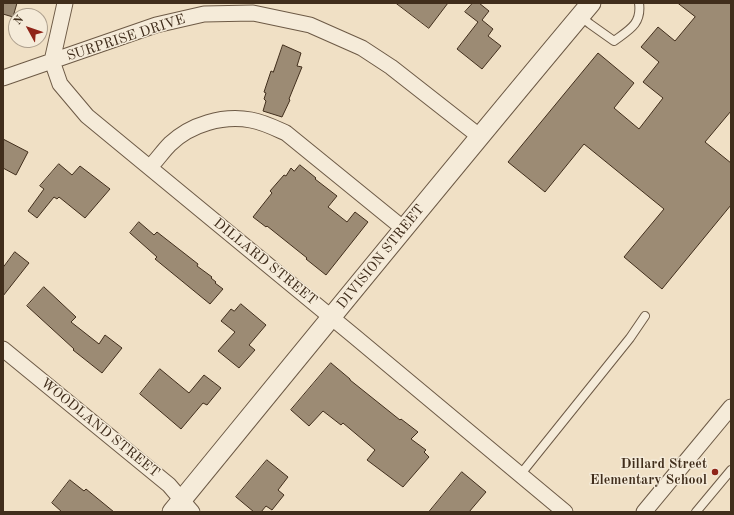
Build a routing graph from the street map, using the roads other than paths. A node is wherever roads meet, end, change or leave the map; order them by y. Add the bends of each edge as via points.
1 (65, 3) edge
2 (639, 3) edge
3 (586, 10) edge
4 (52, 61) junction
5 (3, 78) edge
6 (479, 136) junction
7 (150, 167) junction
8 (404, 229) junction
9 (645, 316) dead end
10 (332, 317) junction
11 (3, 349) edge
12 (731, 407) edge
13 (731, 470) edge
14 (520, 474) junction
15 (182, 508) edge
16 (566, 512) edge
17 (644, 512) edge
18 (696, 512) edge

1 - 4 street
2 - 3 lane via 640,14 634,27 614,42 590,24
3 - 6 street, DIVISION STREET
4 - 5 street, SURPRISE DRIVE
4 - 6 street, SURPRISE DRIVE via 158,25 204,14 253,12 310,25 362,48 391,67
4 - 7 street, DILLARD STREET via 60,84 87,116
6 - 8 street, DIVISION STREET
7 - 8 street via 171,143 210,122 232,119 268,124 286,133
7 - 10 street, DILLARD STREET
8 - 10 street, DIVISION STREET
9 - 14 lane
10 - 14 street, DILLARD STREET
10 - 15 street, DIVISION STREET
11 - 15 street, WOODLAND STREET via 169,485
12 - 17 street
13 - 18 lane
14 - 16 street, DILLARD STREET

